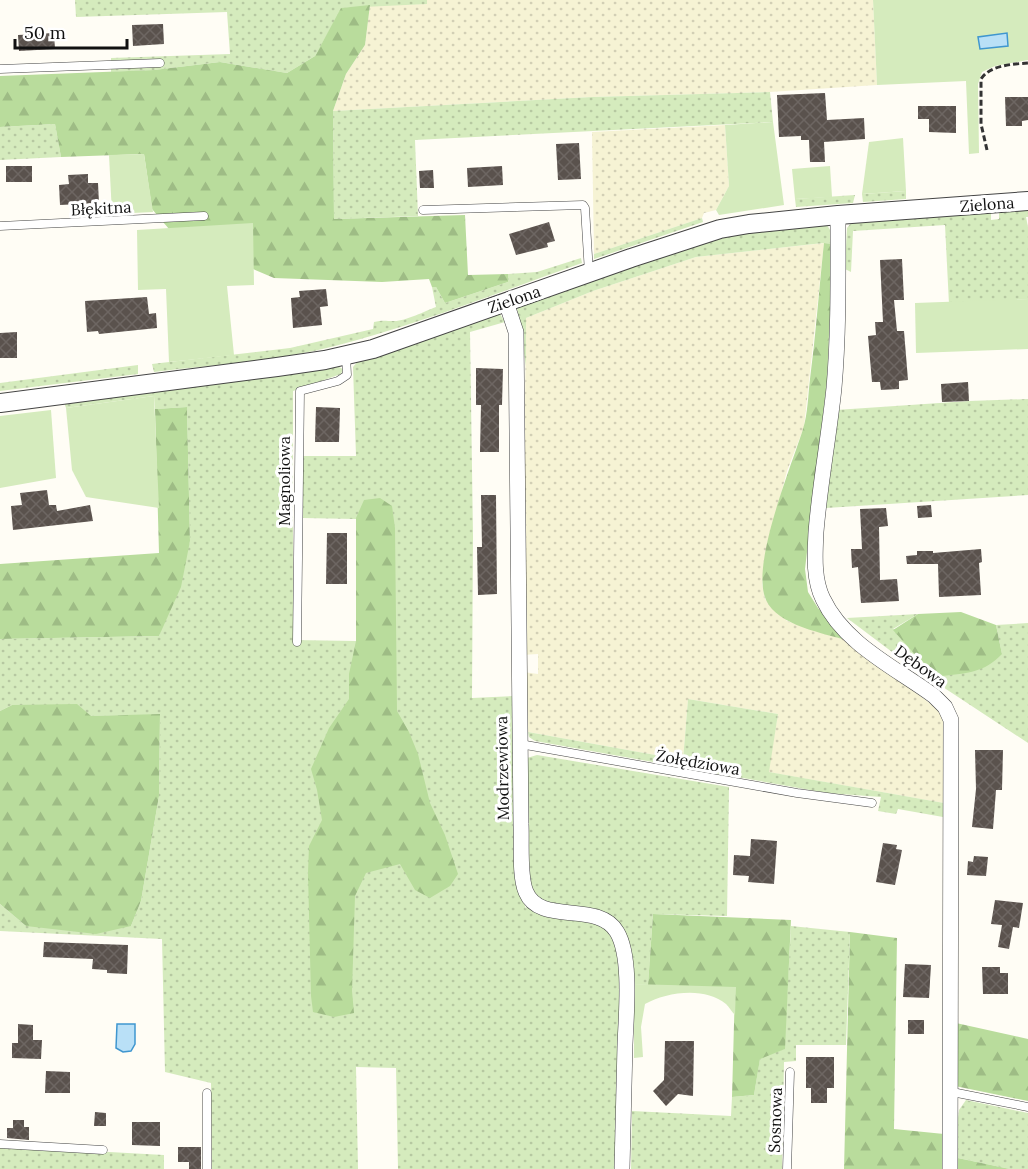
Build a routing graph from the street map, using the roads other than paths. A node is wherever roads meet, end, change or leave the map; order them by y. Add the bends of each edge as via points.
1 (160, 63) dead end
2 (0, 69) edge
3 (1028, 201) edge
4 (423, 210) dead end
5 (838, 215) junction
6 (204, 216) dead end
7 (0, 226) edge
8 (589, 273) junction
9 (506, 302) junction
10 (345, 355) junction
11 (0, 403) edge
12 (297, 642) dead end
13 (520, 744) junction
14 (872, 803) dead end
15 (790, 1072) dead end
16 (952, 1092) junction
17 (207, 1093) dead end
18 (1028, 1107) edge
19 (0, 1144) edge
20 (104, 1150) dead end
21 (207, 1169) edge
22 (622, 1169) edge
23 (787, 1169) edge
24 (950, 1169) edge

1 - 2 lane
3 - 5 street, Zielona
4 - 8 lane via 583,205
5 - 8 street, Zielona via 720,229
5 - 16 street, Dębowa via 834,388 819,491 815,569 822,598 838,623 861,645 934,696 951,720
6 - 7 lane, Błękitna
8 - 9 street, Zielona
9 - 10 street, Zielona via 373,349
9 - 13 street, Modrzewiowa via 516,332
10 - 11 street, Zielona
10 - 12 lane, Magnoliowa via 347,375 300,391
13 - 14 lane, Żołędziowa
13 - 22 street, Modrzewiowa via 525,891 531,902 541,908 601,918 612,924 622,943 626,964
15 - 23 lane, Sosnowa
16 - 18 lane
16 - 24 street, Dębowa
17 - 21 lane
19 - 20 lane

